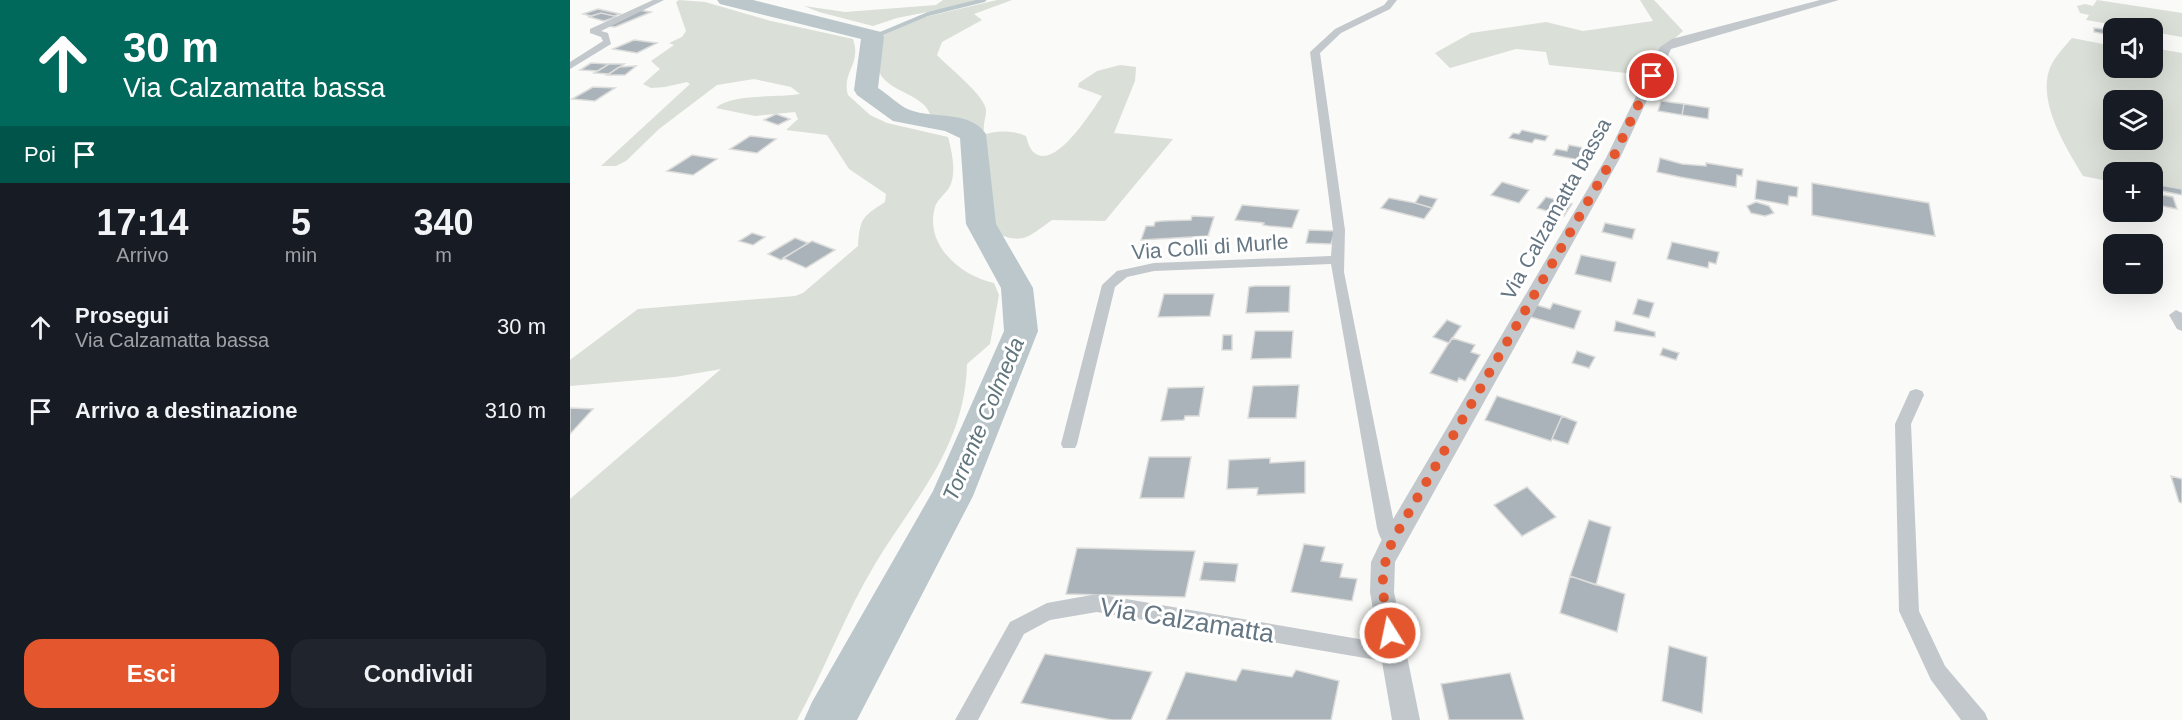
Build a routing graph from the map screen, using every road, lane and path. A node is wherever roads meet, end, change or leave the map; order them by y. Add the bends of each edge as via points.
1 (660, 0) edge
2 (1393, 0) edge
3 (1833, 0) edge
4 (570, 66) edge
5 (1338, 260) junction
6 (1916, 395) dead end
7 (1069, 444) dead end
8 (1393, 540) junction
9 (1394, 654) junction
10 (966, 720) edge
11 (1406, 720) edge
12 (1977, 720) edge

1 - 4 street via 593,31 605,35 608,42
2 - 5 street via 1388,7 1338,31 1315,52 1339,230
3 - 8 street, Via Calzamatta bassa via 1666,47 1613,158
5 - 7 street, Via Colli di Murle via 1154,267 1122,274 1109,285
5 - 8 street via 1337,272 1386,528
6 - 12 street via 1903,424 1909,611 1938,672
8 - 9 street via 1383,562 1382,592
9 - 10 street, Via Calzamatta via 1097,603 1047,612 1017,628
9 - 11 street

